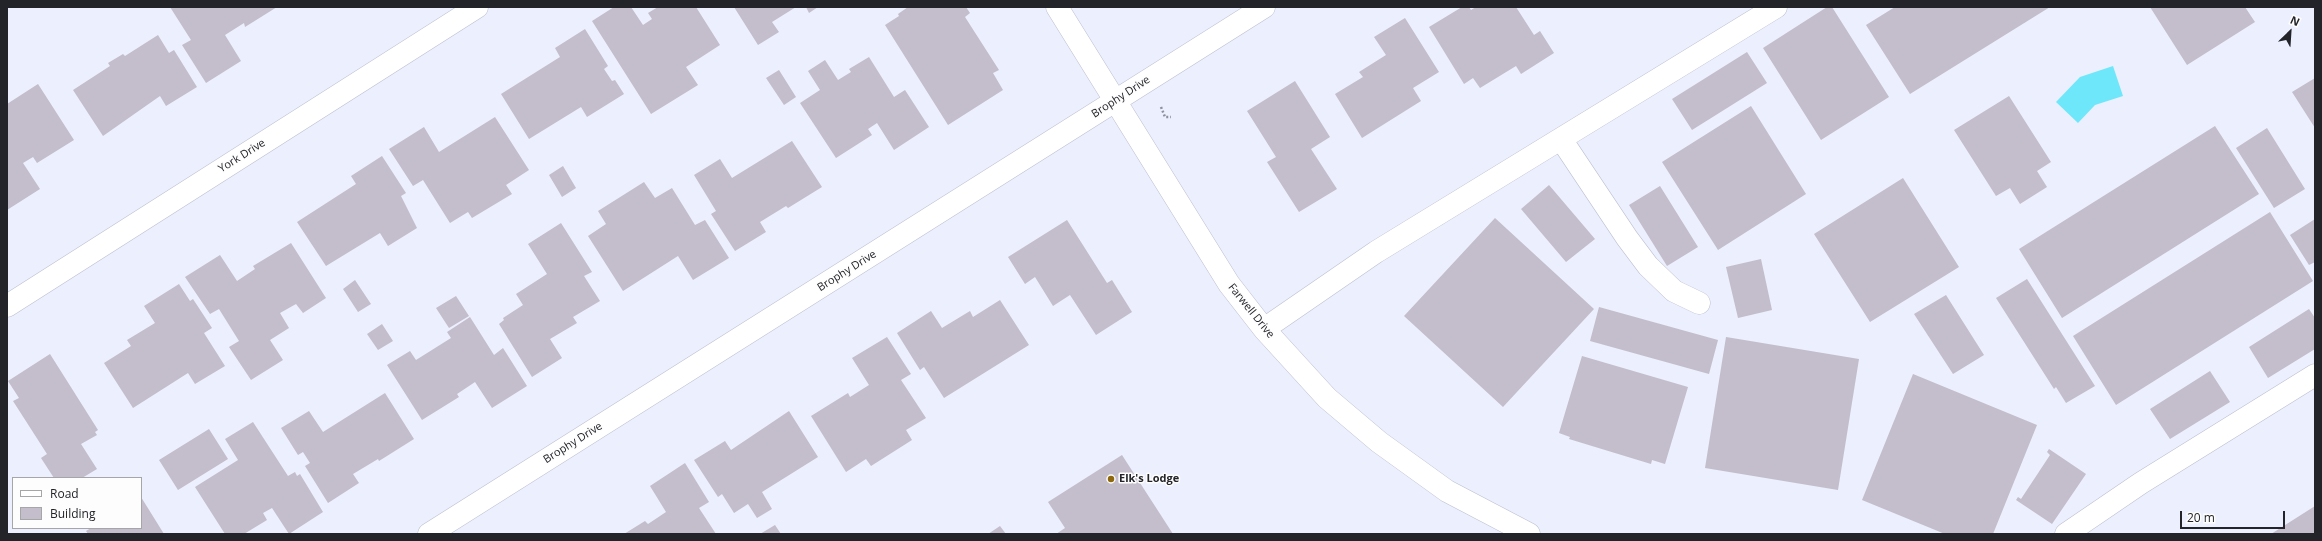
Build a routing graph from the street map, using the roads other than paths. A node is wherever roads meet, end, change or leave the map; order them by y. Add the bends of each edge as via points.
1 (477, 7) edge
2 (1057, 7) edge
3 (1264, 7) edge
4 (1776, 7) edge
5 (1116, 100) junction
6 (1561, 139) junction
7 (1699, 304) dead end
8 (7, 306) edge
9 (1264, 329) junction
10 (2315, 375) edge
11 (429, 534) edge
12 (1529, 534) edge
13 (2066, 534) edge

1 - 8 street, York Drive
2 - 5 street, Farwell Drive
3 - 5 street, Brophy Drive
4 - 6 street
5 - 9 street, Farwell Drive via 1136,138 1229,284
5 - 11 street, Brophy Drive
6 - 7 street via 1648,266 1674,291
6 - 9 street via 1376,252
9 - 12 street, Farwell Drive via 1327,398 1379,442 1447,491
10 - 13 street via 2141,483

